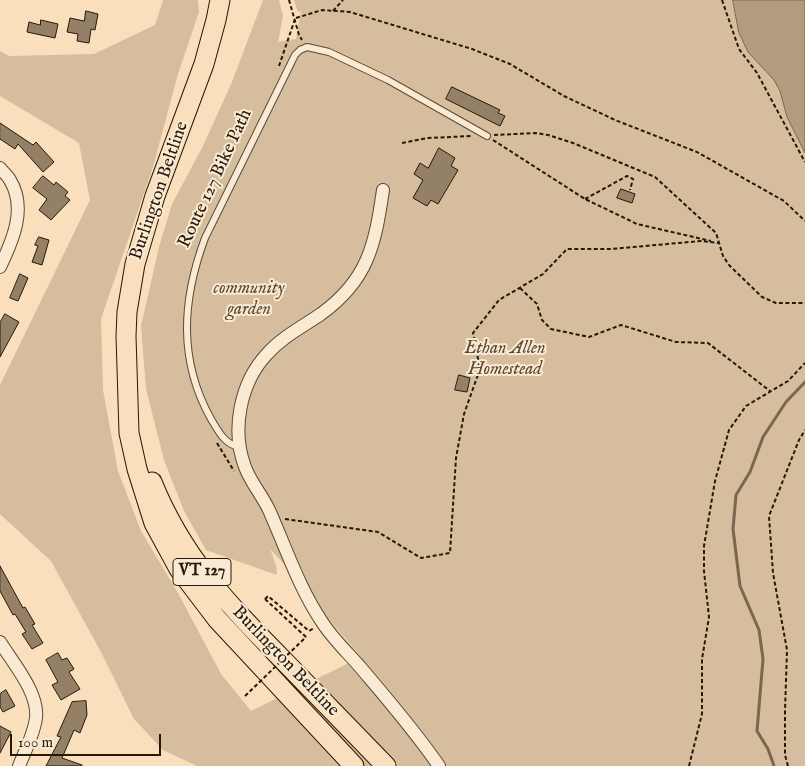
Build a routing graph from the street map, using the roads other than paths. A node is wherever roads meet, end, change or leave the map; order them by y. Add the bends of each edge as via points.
1 (220, 0) edge
2 (487, 136) road end
3 (0, 168) edge
4 (383, 190) dead end
5 (0, 267) edge
6 (128, 386) junction
7 (240, 447) junction
8 (0, 642) edge
9 (19, 766) edge
10 (354, 766) edge
11 (386, 766) edge
12 (439, 766) edge

1 - 6 main road, Burlington Beltline / VT 127 via 207,54 155,196 135,264 127,312
2 - 7 lane via 329,52 307,47 295,55 204,238 188,300 187,344 200,397 220,435
3 - 5 street via 10,180 18,199 18,216
4 - 7 street via 377,231 357,279 341,299 281,340 256,366 241,405
6 - 10 main road, Burlington Beltline / VT 127 via 129,433 137,469 154,524 179,569 217,619
6 - 11 main road, Burlington Beltline / VT 127 via 153,483 167,516 197,565 230,607
7 - 12 street via 248,473 272,517 300,585 323,624 409,724
8 - 9 street via 36,705 36,719

